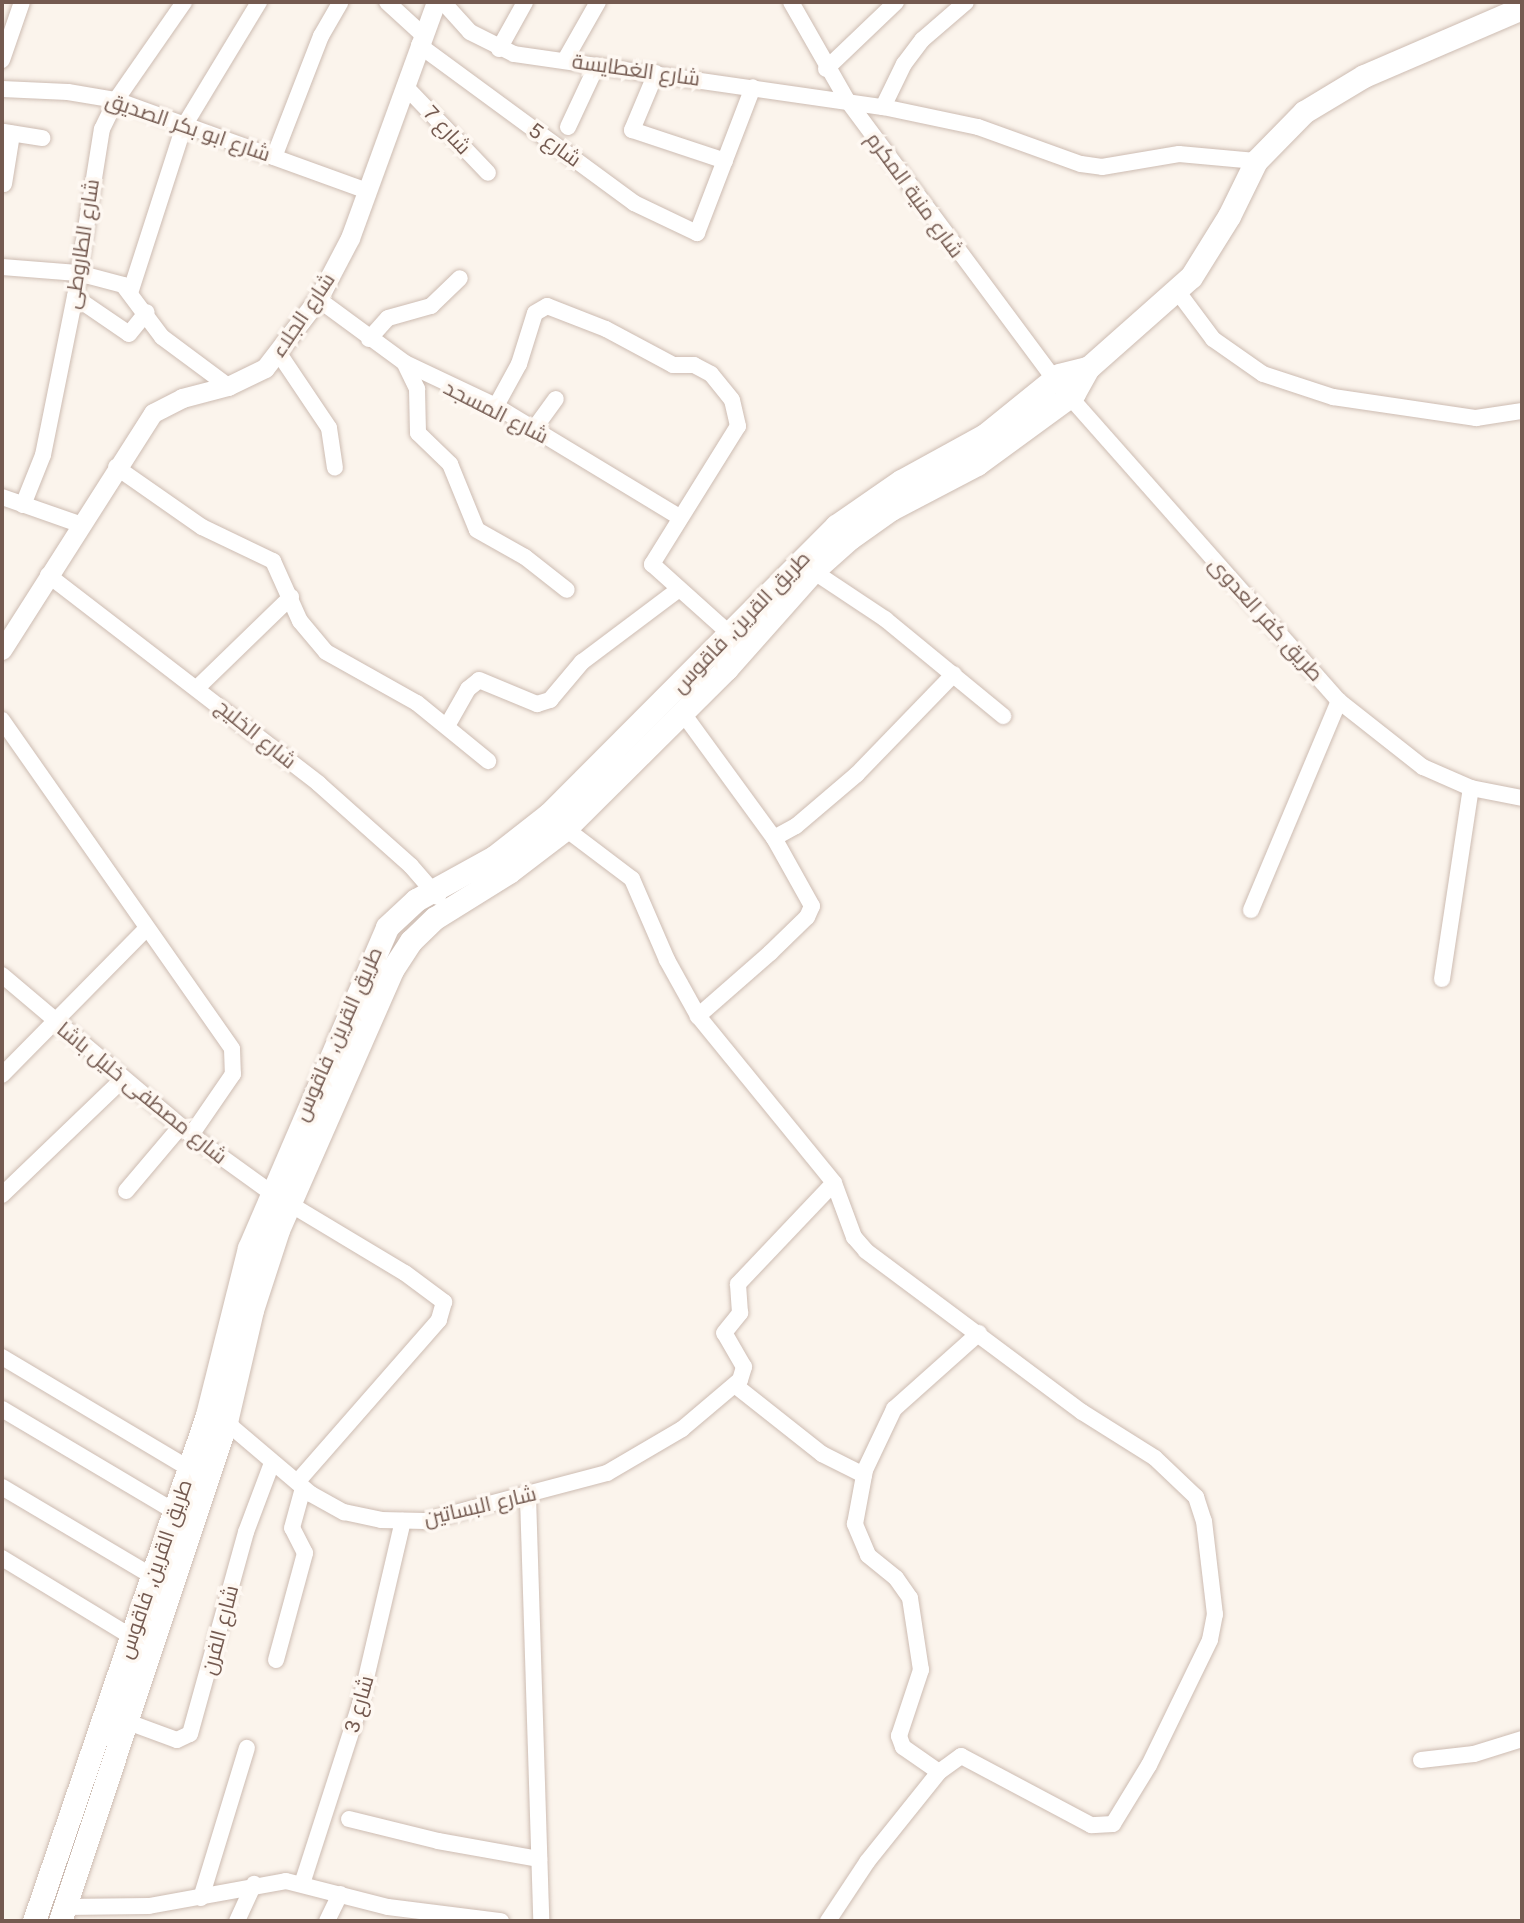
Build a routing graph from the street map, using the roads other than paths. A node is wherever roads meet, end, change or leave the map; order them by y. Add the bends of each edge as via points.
1 (22, 2) edge
2 (259, 2) edge
3 (341, 2) edge
4 (387, 2) edge
5 (436, 2) edge
6 (443, 2) edge
7 (525, 2) edge
8 (598, 2) edge
9 (791, 2) edge
10 (896, 2) edge
11 (966, 2) edge
12 (180, 3) edge
13 (1522, 8) edge
14 (421, 40) junction
15 (499, 49) junction
16 (2, 60) edge
17 (565, 60) junction
18 (597, 65) junction
19 (826, 69) junction
20 (656, 73) junction
21 (405, 86) junction
22 (753, 87) junction
23 (2, 89) edge
24 (116, 100) junction
25 (847, 100) junction
26 (883, 107) junction
27 (184, 126) junction
28 (568, 127) dead end
29 (7, 133) edge
30 (43, 138) dead end
31 (274, 157) junction
32 (724, 161) junction
33 (1256, 161) junction
34 (488, 173) dead end
35 (4, 184) dead end
36 (368, 191) junction
37 (2, 267) edge
38 (78, 273) junction
39 (460, 278) dead end
40 (131, 290) junction
41 (1178, 292) junction
42 (75, 297) junction
43 (318, 299) junction
44 (147, 312) junction
45 (369, 339) junction
46 (280, 355) junction
47 (405, 363) junction
48 (1088, 368) junction
49 (1054, 379) junction
50 (228, 386) junction
51 (1069, 397) junction
52 (556, 399) dead end
53 (496, 406) junction
54 (1522, 411) edge
55 (534, 429) junction
56 (116, 467) junction
57 (335, 468) dead end
58 (2, 497) edge
59 (23, 505) junction
60 (679, 516) junction
61 (79, 524) junction
62 (813, 571) junction
63 (48, 575) junction
64 (567, 590) dead end
65 (678, 590) junction
66 (291, 597) junction
67 (730, 634) junction
68 (2, 650) edge
69 (718, 663) junction
70 (954, 674) junction
71 (197, 688) junction
72 (1339, 701) junction
73 (682, 712) junction
74 (1003, 716) dead end
75 (2, 720) edge
76 (447, 726) junction
77 (635, 745) junction
78 (488, 761) dead end
79 (1471, 788) junction
80 (1522, 798) edge
81 (557, 822) junction
82 (774, 838) junction
83 (432, 890) junction
84 (449, 909) junction
85 (1251, 910) dead end
86 (145, 930) junction
87 (2, 975) edge
88 (1442, 979) dead end
89 (698, 1016) junction
90 (54, 1024) junction
91 (2, 1075) edge
92 (122, 1080) junction
93 (186, 1131) junction
94 (834, 1183) junction
95 (126, 1191) dead end
96 (2, 1195) edge
97 (279, 1198) junction
98 (979, 1333) junction
99 (2, 1357) edge
100 (736, 1386) junction
101 (2, 1409) edge
102 (226, 1422) junction
103 (272, 1463) junction
104 (188, 1468) junction
105 (864, 1475) junction
106 (300, 1485) junction
107 (2, 1487) edge
108 (528, 1497) junction
109 (174, 1511) junction
110 (402, 1521) junction
111 (2, 1558) edge
112 (162, 1582) junction
113 (132, 1637) junction
114 (276, 1660) dead end
115 (128, 1722) junction
116 (1522, 1740) edge
117 (247, 1748) dead end
118 (1422, 1760) dead end
119 (939, 1772) junction
120 (349, 1819) dead end
121 (64, 1834) junction
122 (87, 1841) junction
123 (539, 1859) junction
124 (254, 1884) junction
125 (302, 1884) junction
126 (340, 1894) junction
127 (201, 1898) junction
128 (62, 1914) edge
129 (34, 1921) edge
130 (237, 1921) edge
131 (327, 1921) edge
132 (501, 1921) edge
133 (541, 1921) edge
134 (828, 1921) edge

1 - 16 street
2 - 27 street
3 - 31 street via 321,36
4 - 14 street, شارع 5
5 - 14 street, شارع الجلاء
6 - 15 street, شارع الغطايسة via 470,32
7 - 15 street
8 - 17 street
9 - 19 street, شارع منية المكرم
10 - 19 street
11 - 26 street via 922,40
12 - 24 street, شارع الطاروطى
13 - 33 main road, طريق القرين, فاقوس via 1343,86 1296,119
14 - 21 street, شارع الجلاء
14 - 32 street, شارع 5 via 634,202 697,233
15 - 17 street, شارع الغطايسة
17 - 18 street, شارع الغطايسة
18 - 20 street, شارع الغطايسة
18 - 28 street
19 - 25 street, شارع منية المكرم
20 - 22 street, شارع الغطايسة
20 - 32 street via 632,130
21 - 34 street, شارع 7
21 - 36 street, شارع الجلاء
22 - 25 street, شارع الغطايسة
22 - 32 street
23 - 24 street, شارع ابو بكر الصديق
24 - 27 street, شارع ابو بكر الصديق
24 - 38 street, شارع الطاروطى via 99,139
25 - 26 street, شارع الغطايسة
25 - 49 street, شارع منية المكرم
26 - 33 street, شارع الغطايسة via 978,127 1081,164 1102,167 1179,154
27 - 31 street, شارع ابو بكر الصديق
27 - 40 street
29 - 30 street
29 - 35 street
31 - 36 street, شارع ابو بكر الصديق
33 - 41 main road, طريق القرين, فاقوس via 1218,237
36 - 43 street, شارع الجلاء
37 - 38 street
38 - 40 street
38 - 42 street, شارع الطاروطى
39 - 45 street via 431,306 388,317
40 - 44 street
41 - 48 main road, طريق القرين, فاقوس
41 - 54 street via 1213,339 1263,374 1286,382 1333,397 1476,418
42 - 44 street via 129,334
42 - 59 street, شارع الطاروطى via 43,455
43 - 45 street, شارع المسجد
43 - 46 street, شارع الجلاء
44 - 50 street via 162,337
45 - 47 street, شارع المسجد
46 - 50 street, شارع الجلاء
46 - 57 street via 329,428
47 - 53 street, شارع المسجد
47 - 64 street via 417,389 418,433 450,464 477,530 524,557
48 - 49 main road, طريق القرين, فاقوس
48 - 51 main road, طريق القرين, فاقوس
49 - 51 street, طريق كفر العدوى
49 - 67 main road, طريق القرين, فاقوس via 985,435 901,481 836,526
50 - 56 street, شارع الجلاء via 182,398 153,413
51 - 62 main road, طريق القرين, فاقوس via 977,464 870,523
51 - 72 street, طريق كفر العدوى
52 - 55 street
53 - 55 street, شارع المسجد
53 - 60 street via 519,364 535,313 542,307 606,329 673,365 703,369 732,400 738,426
55 - 60 street, شارع المسجد
56 - 61 street, شارع الجلاء
56 - 66 street via 202,527 262,553 281,572
58 - 59 street
59 - 61 street
60 - 65 street via 652,559 654,569
61 - 63 street, شارع الجلاء
62 - 69 main road, طريق القرين, فاقوس
62 - 70 street
63 - 68 street, شارع الجلاء
63 - 71 street, شارع الخليج
65 - 67 street
65 - 76 street via 582,662 550,700 537,704 479,680 468,689
66 - 71 street
66 - 76 street via 310,637 326,652 404,695
67 - 69 main road, طريق القرين, فاقوس
69 - 73 main road, طريق القرين, فاقوس
69 - 77 main road, طريق القرين, فاقوس
70 - 74 street
70 - 82 street via 857,774 796,826
71 - 83 street, شارع الخليج via 318,784
72 - 79 street, طريق كفر العدوى via 1405,755
72 - 85 street
73 - 77 main road, طريق القرين, فاقوس
73 - 82 street
75 - 86 street
76 - 78 street
77 - 81 main road, طريق القرين, فاقوس
79 - 80 street, طريق كفر العدوى
79 - 88 street
81 - 83 main road, طريق القرين, فاقوس
81 - 84 main road, طريق القرين, فاقوس via 509,872
81 - 89 street via 632,879 667,960
82 - 89 street via 811,900 810,912
83 - 84 street, شارع الخليج
83 - 97 main road, طريق القرين, فاقوس via 401,912 377,943
84 - 97 main road, طريق القرين, فاقوس via 422,929 401,955
86 - 90 street
86 - 93 street via 235,1057 233,1074
87 - 90 street, شارع مصطفى خليل باشا
89 - 94 street
90 - 91 street
90 - 92 street, شارع مصطفى خليل باشا
92 - 93 street, شارع مصطفى خليل باشا
92 - 96 street
93 - 95 street
93 - 97 street, شارع مصطفى خليل باشا
94 - 98 street via 851,1231 866,1251
94 - 100 street via 738,1284 740,1313 724,1333 744,1367
97 - 102 main road, طريق القرين, فاقوس
97 - 104 main road, طريق القرين, فاقوس via 237,1285 206,1415
97 - 106 street, شارع مصطفى خليل باشا via 405,1273 439,1297 445,1308
98 - 105 street via 894,1409
98 - 119 street via 1090,1418 1155,1458 1196,1497 1204,1521 1215,1614 1210,1640 1149,1765 1113,1824 1091,1825 970,1757 950,1760
99 - 104 street
100 - 105 street via 822,1454
100 - 108 street, شارع البساتين via 682,1429 624,1466
101 - 109 street
102 - 103 street, شارع البساتين
102 - 112 main road, طريق القرين, فاقوس
103 - 106 street, شارع البساتين
103 - 115 street, شارع الفرن via 249,1523 190,1734 177,1740
104 - 109 main road, طريق القرين, فاقوس
105 - 119 street via 856,1535 868,1555 896,1578 910,1598 921,1670 899,1736 903,1747
106 - 110 street, شارع البساتين via 344,1512
106 - 114 street via 292,1528 305,1553
107 - 112 street
108 - 110 street, شارع البساتين via 425,1521
108 - 123 street
109 - 112 main road, طريق القرين, فاقوس
110 - 125 street, شارع 3 via 360,1704
111 - 113 street
112 - 113 main road, طريق القرين, فاقوس
112 - 115 main road, طريق القرين, فاقوس
113 - 121 main road, طريق القرين, فاقوس
115 - 122 main road, طريق القرين, فاقوس
116 - 118 street via 1474,1754
117 - 127 street
119 - 134 street via 867,1862
120 - 123 street
121 - 122 main road
121 - 129 main road, طريق القرين, فاقوس
122 - 128 main road, طريق القرين, فاقوس
123 - 133 street
124 - 125 street
124 - 127 street
124 - 130 street
125 - 126 street
126 - 131 street
126 - 132 street via 424,1913
127 - 128 street

